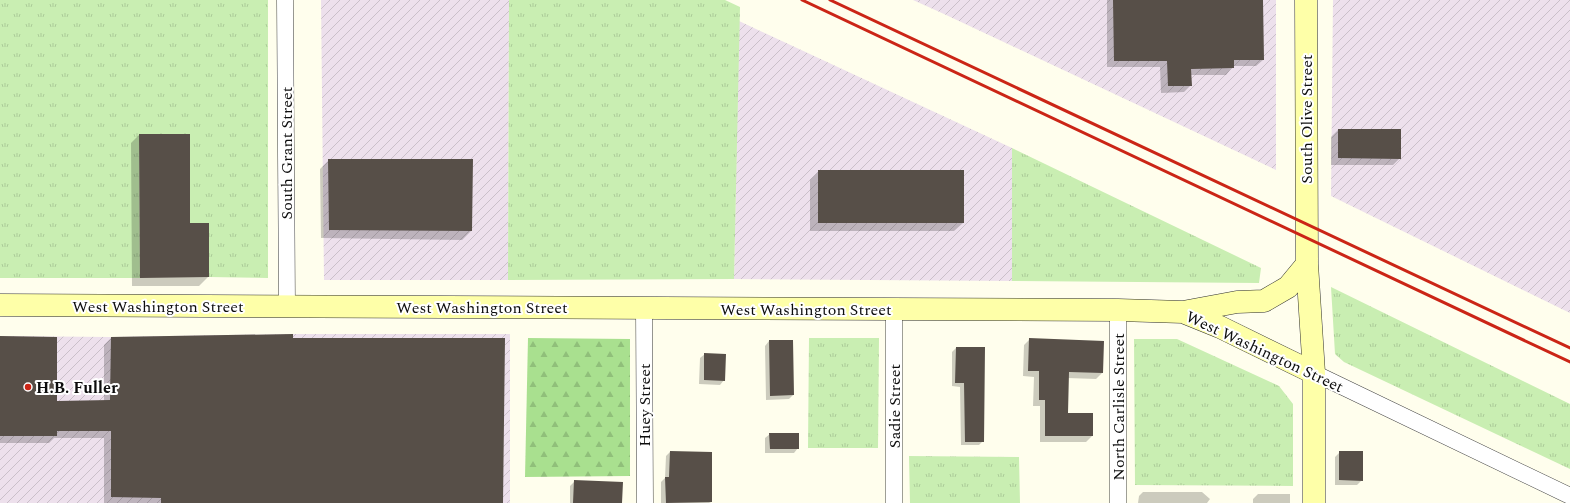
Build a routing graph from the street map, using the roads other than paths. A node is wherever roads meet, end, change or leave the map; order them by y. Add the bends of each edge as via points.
1 (285, 0) edge
2 (1306, 0) edge
3 (1307, 264) junction
4 (0, 305) edge
5 (287, 306) junction
6 (644, 308) junction
7 (894, 309) junction
8 (1118, 310) junction
9 (1183, 312) junction
10 (1314, 373) junction
11 (1570, 496) edge
12 (644, 503) edge
13 (894, 503) edge
14 (1118, 503) edge
15 (1314, 503) edge

1 - 5 street, South Grant Street
2 - 3 street, South Olive Street
3 - 9 street via 1288,287 1264,301 1237,302
3 - 10 street, South Olive Street
4 - 5 street, West Washington Street
5 - 6 street, West Washington Street
6 - 7 street, West Washington Street
6 - 12 street, Huey Street
7 - 8 street, West Washington Street
7 - 13 street, Sadie Street
8 - 9 street, West Washington Street
8 - 14 street, North Carlisle Street
9 - 10 street, West Washington Street via 1220,327
10 - 11 street, West Washington Street
10 - 15 street, South Olive Street

